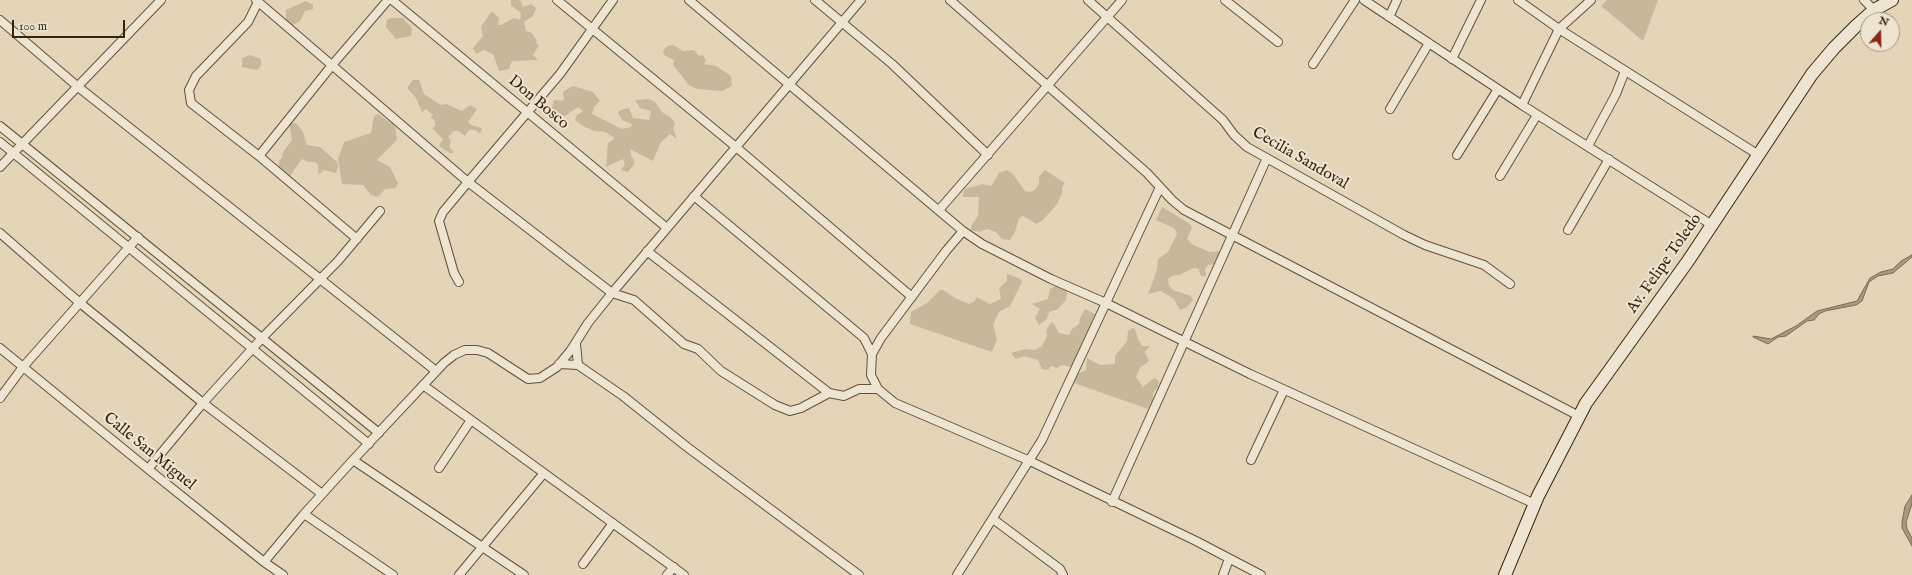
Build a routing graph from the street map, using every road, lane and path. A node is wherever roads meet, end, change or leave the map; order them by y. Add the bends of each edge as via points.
1 (161, 0) edge
2 (388, 0) edge
3 (392, 0) edge
4 (557, 0) edge
5 (613, 0) edge
6 (689, 0) edge
7 (816, 0) edge
8 (861, 0) edge
9 (950, 0) edge
10 (1088, 0) edge
11 (1122, 0) edge
12 (1225, 0) edge
13 (1355, 0) edge
14 (1364, 0) edge
15 (1397, 0) edge
16 (1481, 0) edge
17 (1518, 0) edge
18 (1591, 0) edge
19 (1864, 0) edge
20 (1892, 0) edge
21 (257, 1) edge
22 (1874, 10) junction
23 (1108, 17) junction
24 (1389, 17) junction
25 (0, 20) edge
26 (842, 22) junction
27 (592, 27) junction
28 (1559, 29) junction
29 (1278, 42) dead end
30 (1429, 43) junction
31 (1452, 59) junction
32 (333, 64) junction
33 (1312, 64) dead end
34 (1625, 71) junction
35 (790, 84) junction
36 (77, 86) junction
37 (1049, 86) junction
38 (1498, 89) junction
39 (1522, 105) junction
40 (1390, 109) dead end
41 (528, 113) junction
42 (1537, 114) junction
43 (0, 126) edge
44 (0, 142) edge
45 (21, 144) junction
46 (1588, 146) junction
47 (736, 147) junction
48 (12, 152) junction
49 (1757, 154) junction
50 (988, 155) junction
51 (1457, 155) dead end
52 (259, 156) junction
53 (1267, 158) junction
54 (1609, 159) junction
55 (0, 167) edge
56 (1500, 176) dead end
57 (468, 182) junction
58 (1160, 187) junction
59 (694, 196) junction
60 (940, 210) junction
61 (380, 211) dead end
62 (1712, 225) junction
63 (667, 228) junction
64 (1568, 230) dead end
65 (963, 231) junction
66 (0, 233) edge
67 (1232, 235) junction
68 (138, 237) junction
69 (357, 239) junction
70 (129, 248) junction
71 (647, 251) junction
72 (320, 279) junction
73 (459, 282) dead end
74 (1510, 284) dead end
75 (612, 293) junction
76 (912, 297) junction
77 (80, 303) junction
78 (1106, 303) junction
79 (262, 338) junction
80 (1184, 341) junction
81 (576, 344) junction
82 (0, 348) edge
83 (253, 349) junction
84 (872, 354) junction
85 (559, 364) junction
86 (578, 364) junction
87 (23, 367) junction
88 (436, 370) junction
89 (423, 386) junction
90 (878, 389) junction
91 (1284, 390) junction
92 (829, 393) junction
93 (0, 398) edge
94 (203, 403) junction
95 (1579, 416) junction
96 (471, 420) junction
97 (379, 433) junction
98 (369, 444) junction
99 (353, 460) junction
100 (1251, 460) dead end
101 (1030, 462) junction
102 (440, 468) dead end
103 (148, 469) junction
104 (544, 473) junction
105 (322, 494) junction
106 (1112, 502) junction
107 (1535, 504) junction
108 (304, 514) junction
109 (993, 519) junction
110 (613, 524) junction
111 (483, 547) junction
112 (1229, 559) junction
113 (264, 562) junction
114 (583, 564) dead end
115 (674, 567) junction
116 (283, 575) edge
117 (393, 575) edge
118 (459, 575) edge
119 (524, 575) edge
120 (667, 575) edge
121 (684, 575) edge
122 (859, 575) edge
123 (957, 575) edge
124 (1063, 575) edge
125 (1223, 575) edge
126 (1261, 575) edge
127 (1505, 575) edge

1 - 36 street
2 - 32 street
3 - 41 street, Don Bosco
4 - 27 street
5 - 27 street
6 - 35 street
7 - 26 street
8 - 26 street
9 - 37 street
10 - 23 street, Cecilia Sandoval
11 - 23 street
12 - 29 street
13 - 33 street
14 - 24 street
15 - 24 street
16 - 31 street
17 - 28 street
18 - 28 street
19 - 22 street
20 - 22 main road, Av. Felipe Toledo
21 - 32 street
21 - 52 street via 248,22 200,71 189,90 191,103
22 - 49 main road, Av. Felipe Toledo via 1834,48 1812,74
23 - 37 street
23 - 53 street, Cecilia Sandoval via 1223,120 1247,147
24 - 30 street
25 - 36 street
26 - 35 street
26 - 50 street via 892,64
27 - 41 street via 560,74
27 - 47 street
28 - 34 street
28 - 39 street
30 - 31 street
30 - 40 street
31 - 38 street
32 - 52 street
32 - 57 street
34 - 46 street via 1616,94
34 - 49 street
35 - 47 street
35 - 60 street
36 - 45 street
36 - 72 street
37 - 50 street
37 - 58 street
38 - 39 street
38 - 51 street
39 - 42 street
41 - 57 street
41 - 63 street, Don Bosco
42 - 46 street
42 - 56 street
43 - 45 street
44 - 48 street
45 - 48 street
45 - 68 street
46 - 54 street
47 - 59 street
47 - 76 street
48 - 55 street
48 - 70 street
49 - 62 main road, Av. Felipe Toledo
50 - 60 street
52 - 69 street
53 - 67 street
53 - 74 street, Cecilia Sandoval via 1404,235 1484,266
54 - 62 street
54 - 64 street
57 - 73 street via 439,220
57 - 75 street
58 - 67 street via 1184,210
58 - 78 street
59 - 63 street
59 - 84 street via 864,338
60 - 65 street
61 - 69 street
62 - 95 main road, Av. Felipe Toledo
63 - 71 street
65 - 76 street
65 - 78 street via 982,244 1051,279
66 - 77 street
67 - 80 street
67 - 95 street
68 - 70 street
68 - 79 street
69 - 72 street
70 - 77 street
70 - 83 street
71 - 75 street
71 - 92 street
72 - 79 street
72 - 88 street
75 - 81 street via 588,323
75 - 92 street via 634,300 684,344 698,350 721,371 775,405 790,411
76 - 84 street
77 - 87 street
77 - 94 street
78 - 80 street
78 - 101 street
79 - 83 street
79 - 97 street
80 - 91 street
80 - 106 street
81 - 85 street
81 - 86 street
82 - 87 street, Calle San Miguel
83 - 94 street
83 - 98 street
84 - 90 street via 871,375
85 - 86 street
85 - 88 street via 540,378 528,379 488,353 465,350 454,355
86 - 122 street
87 - 93 street
87 - 103 street, Calle San Miguel
88 - 89 street
89 - 96 street
89 - 97 street
90 - 92 street via 859,389 844,396
90 - 101 street via 895,403
91 - 100 street
91 - 107 street
94 - 103 street
94 - 105 street
95 - 107 main road, Av. Felipe Toledo
96 - 102 street
96 - 104 street
97 - 98 street
98 - 99 street
99 - 105 street
99 - 111 street
101 - 106 street
101 - 109 street
103 - 113 street, Calle San Miguel
104 - 110 street
104 - 111 street
105 - 108 street
106 - 112 street
107 - 127 main road, Av. Felipe Toledo
108 - 113 street
108 - 117 street
109 - 123 street
109 - 124 street via 1060,569
110 - 114 street
110 - 115 street
111 - 118 street
111 - 119 street
112 - 125 street
112 - 126 street
113 - 116 street, Calle San Miguel
115 - 120 street
115 - 121 street

